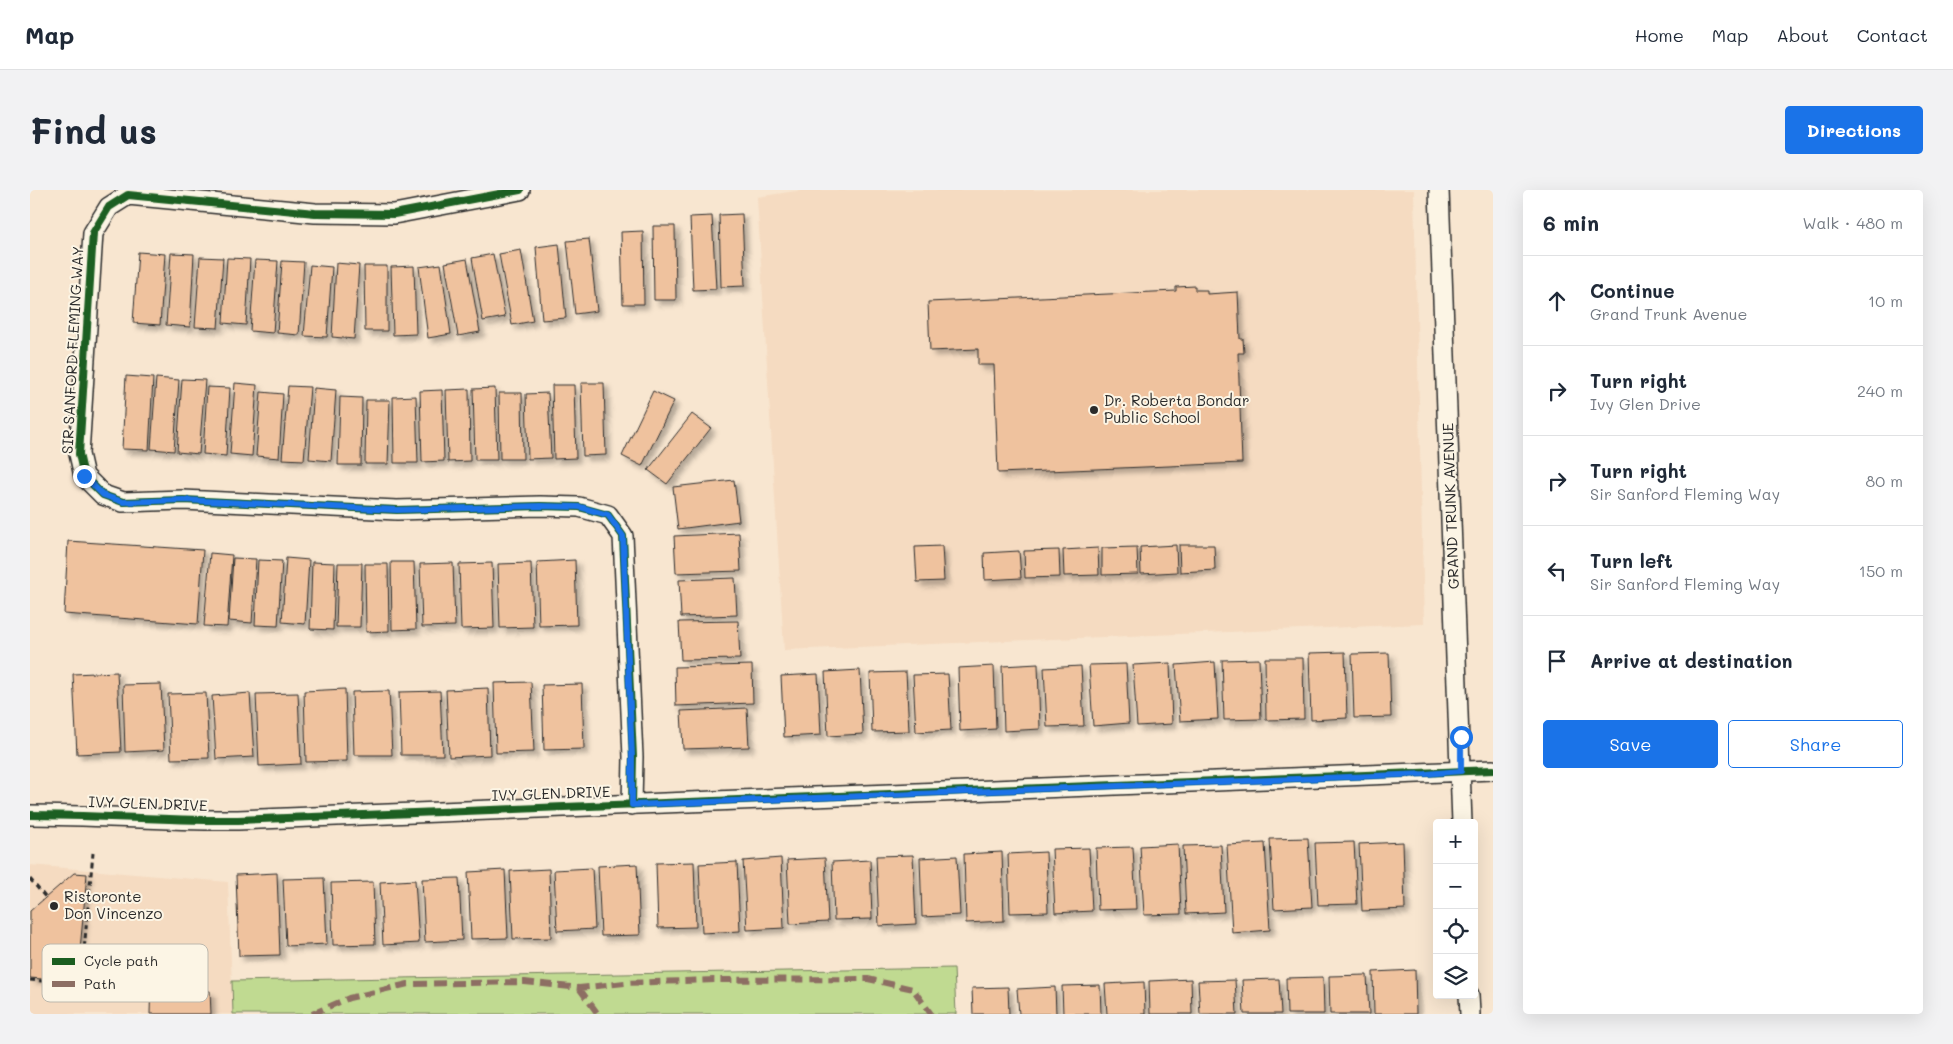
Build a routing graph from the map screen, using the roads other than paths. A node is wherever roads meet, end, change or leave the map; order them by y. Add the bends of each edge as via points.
1 (520, 190) edge
2 (1439, 190) edge
3 (1493, 770) edge
4 (1461, 771) junction
5 (632, 805) junction
6 (30, 815) edge
7 (1462, 819) edge
8 (1469, 999) edge
9 (1470, 1014) edge

1 - 5 street, SIR SANFORD FLEMING WAY via 394,214 315,213 128,194 109,207 93,233 79,454 84,476 103,495 123,502 183,500 397,510 550,506 580,507 608,515 623,536
2 - 4 street, GRAND TRUNK AVENUE
3 - 4 street, IVY GLEN DRIVE
4 - 5 street, IVY GLEN DRIVE
4 - 7 street, GRAND TRUNK AVENUE
5 - 6 street, IVY GLEN DRIVE via 184,821
8 - 9 street

